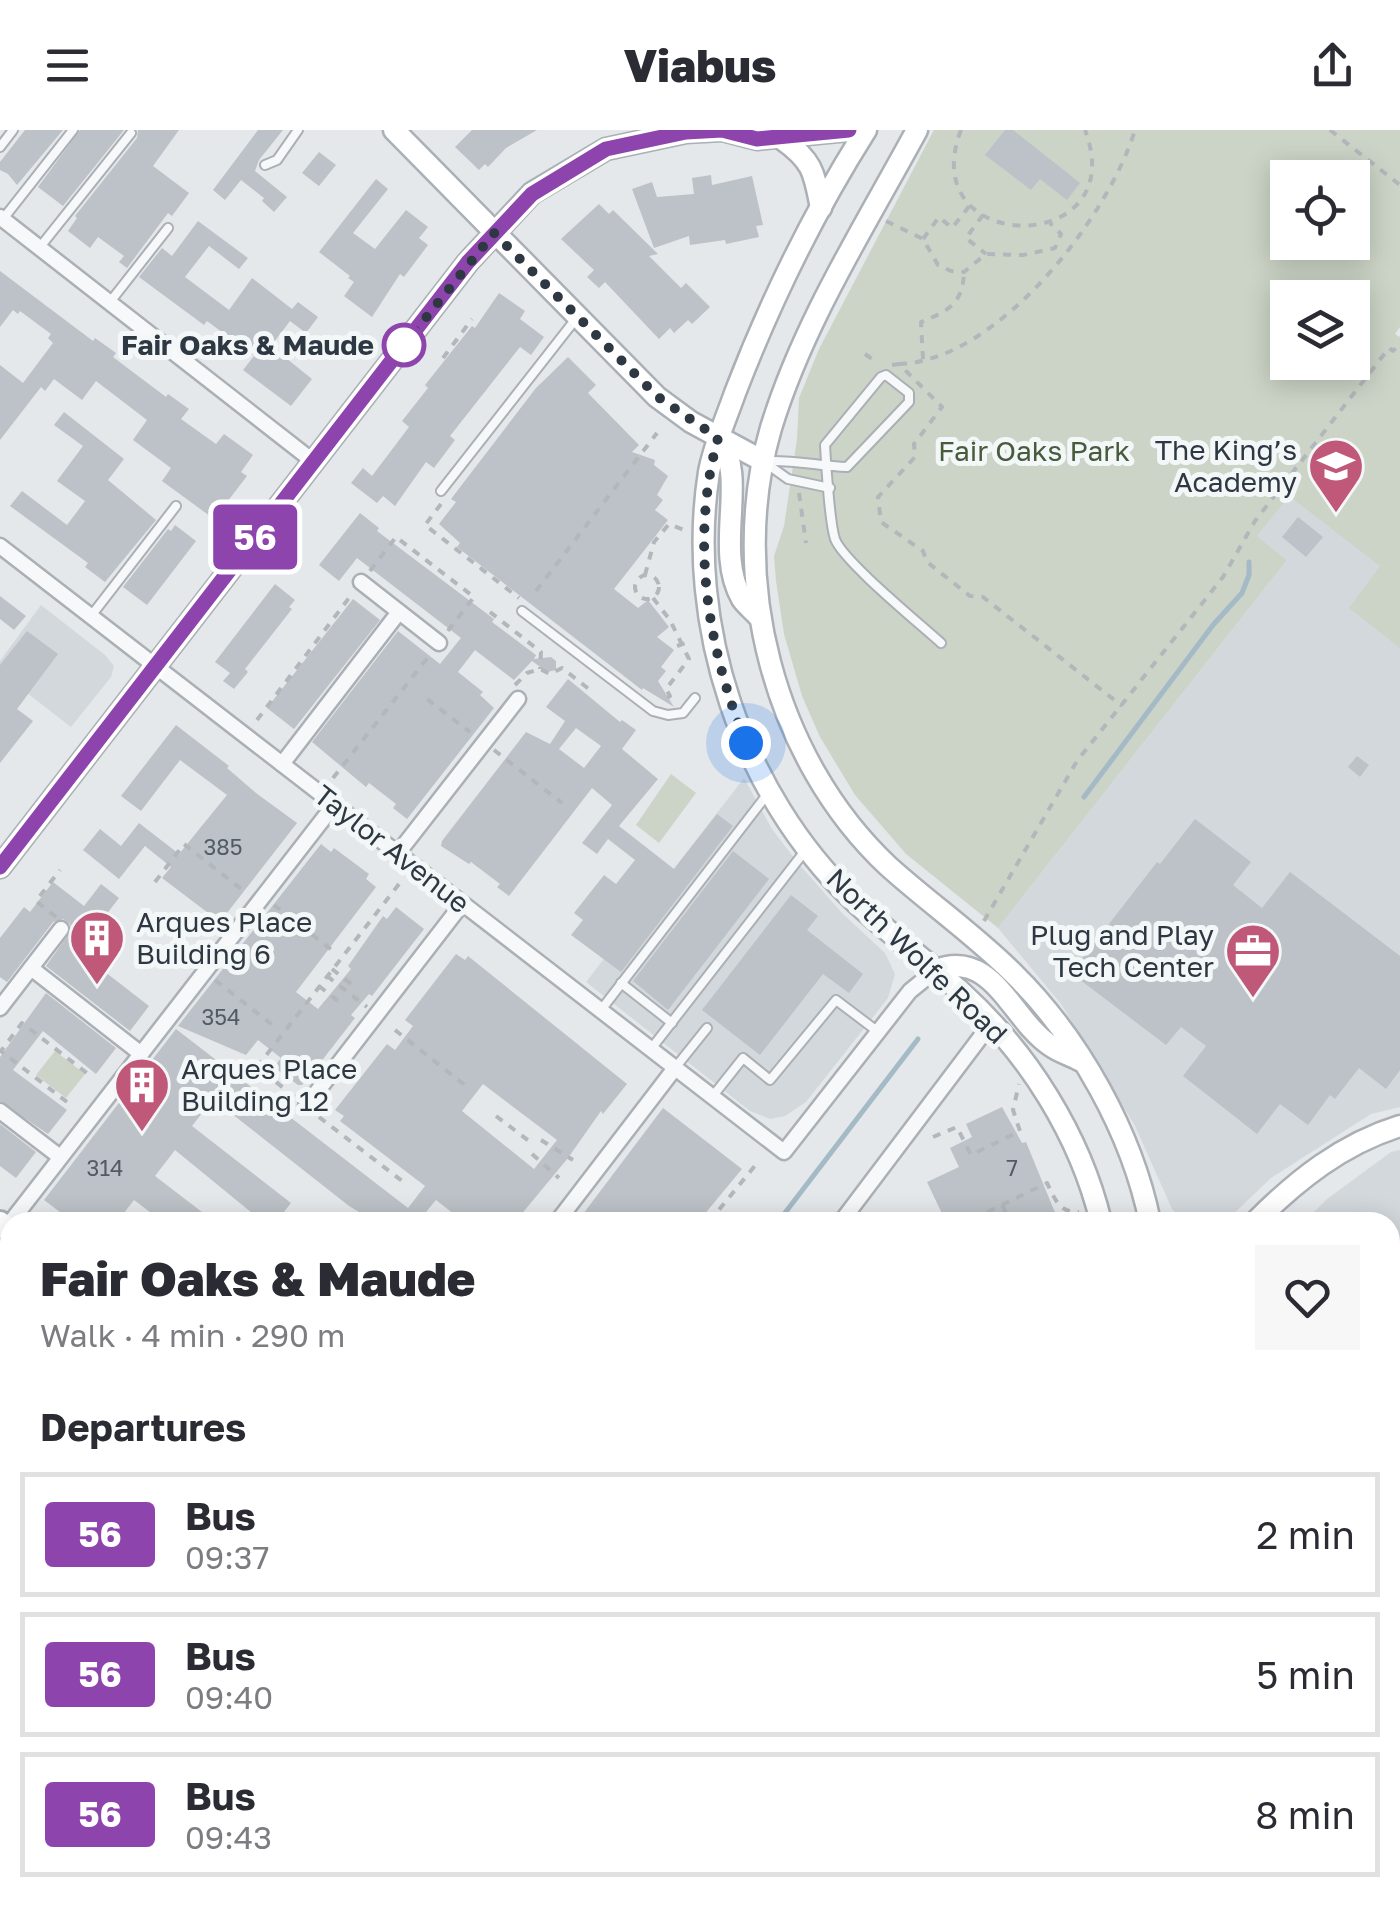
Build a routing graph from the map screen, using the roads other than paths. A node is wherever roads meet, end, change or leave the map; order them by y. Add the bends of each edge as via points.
1 (13, 130) edge
2 (73, 130) edge
3 (298, 130) edge
4 (394, 130) edge
5 (723, 130) edge
6 (849, 130) edge
7 (866, 130) edge
8 (916, 130) edge
9 (131, 133) dead end
10 (782, 139) junction
11 (0, 146) edge
12 (265, 165) dead end
13 (822, 208) junction
14 (1, 218) edge
15 (168, 228) dead end
16 (494, 233) junction
17 (40, 248) junction
18 (110, 302) junction
19 (578, 316) junction
20 (718, 438) junction
21 (763, 461) junction
22 (314, 462) junction
23 (826, 466) junction
24 (830, 488) junction
25 (444, 494) road end
26 (176, 506) dead end
27 (0, 546) edge
28 (361, 582) dead end
29 (522, 606) road end
30 (399, 612) junction
31 (91, 616) junction
32 (758, 616) junction
33 (941, 642) dead end
34 (438, 643) dead end
35 (155, 666) junction
36 (517, 692) road end
37 (696, 698) dead end
38 (282, 764) junction
39 (770, 791) junction
40 (334, 806) junction
41 (808, 848) junction
42 (398, 853) junction
43 (0, 867) edge
44 (462, 904) junction
45 (61, 930) dead end
46 (31, 968) junction
47 (936, 970) junction
48 (621, 983) junction
49 (0, 1008) edge
50 (601, 1010) junction
51 (992, 1022) junction
52 (672, 1023) junction
53 (707, 1028) dead end
54 (878, 1032) junction
55 (651, 1049) junction
56 (140, 1053) junction
57 (1081, 1061) junction
58 (675, 1068) junction
59 (712, 1097) junction
60 (307, 1106) road end
61 (0, 1111) edge
62 (1400, 1126) edge
63 (60, 1157) junction
64 (20, 1212) edge
65 (564, 1212) edge
66 (849, 1212) edge
67 (1098, 1212) edge
68 (1147, 1212) edge
69 (1266, 1212) edge

1 - 11 lane
2 - 14 lane
3 - 12 lane via 278,160
4 - 16 main road
5 - 10 main road
5 - 16 main road via 606,149 532,194
6 - 10 main road
7 - 13 main road, North Wolfe Road
8 - 21 main road, North Wolfe Road via 815,320
9 - 17 lane
10 - 13 main road via 812,166
13 - 20 main road, North Wolfe Road via 756,338
14 - 17 street
15 - 18 lane
16 - 19 main road
16 - 22 main road
17 - 18 street
18 - 22 street
19 - 20 main road via 658,397
19 - 25 lane
20 - 21 main road
20 - 32 main road via 732,463 729,555 742,599
20 - 39 main road, North Wolfe Road via 705,511 710,616 726,688
21 - 23 lane
21 - 24 lane via 788,479
21 - 32 main road, North Wolfe Road
22 - 35 main road
23 - 23 lane via 847,467 909,402 908,392 886,374 881,377 825,445
23 - 24 lane
24 - 33 lane via 835,540
26 - 31 lane
27 - 31 street, Taylor Avenue
28 - 30 street
29 - 37 lane via 654,711 683,714
30 - 34 street
30 - 38 street
31 - 35 street, Taylor Avenue
32 - 57 main road, North Wolfe Road via 796,739 828,792 886,864 1015,975
35 - 38 street, Taylor Avenue
35 - 43 main road
36 - 42 street
38 - 40 street, Taylor Avenue
39 - 41 main road, North Wolfe Road
39 - 48 lane
40 - 42 street, Taylor Avenue
40 - 56 street
41 - 47 main road, North Wolfe Road via 851,898
41 - 52 lane
42 - 44 street, Taylor Avenue
44 - 50 street, Taylor Avenue
44 - 60 street
45 - 46 street
46 - 49 street
46 - 56 street
47 - 51 main road, North Wolfe Road
47 - 54 street
47 - 57 main road via 955,964 981,973 1050,1046
48 - 50 lane
48 - 52 lane
50 - 55 street, Taylor Avenue
51 - 66 street
51 - 67 main road, North Wolfe Road via 1051,1101
52 - 55 lane
53 - 58 lane
54 - 59 lane via 836,1000 770,1080 742,1058
54 - 59 street, Taylor Avenue via 784,1152
55 - 58 street, Taylor Avenue
56 - 63 street
57 - 68 main road, North Wolfe Road via 1128,1150
58 - 59 street, Taylor Avenue
58 - 65 street
61 - 63 street
62 - 69 main road via 1330,1158
63 - 64 street

